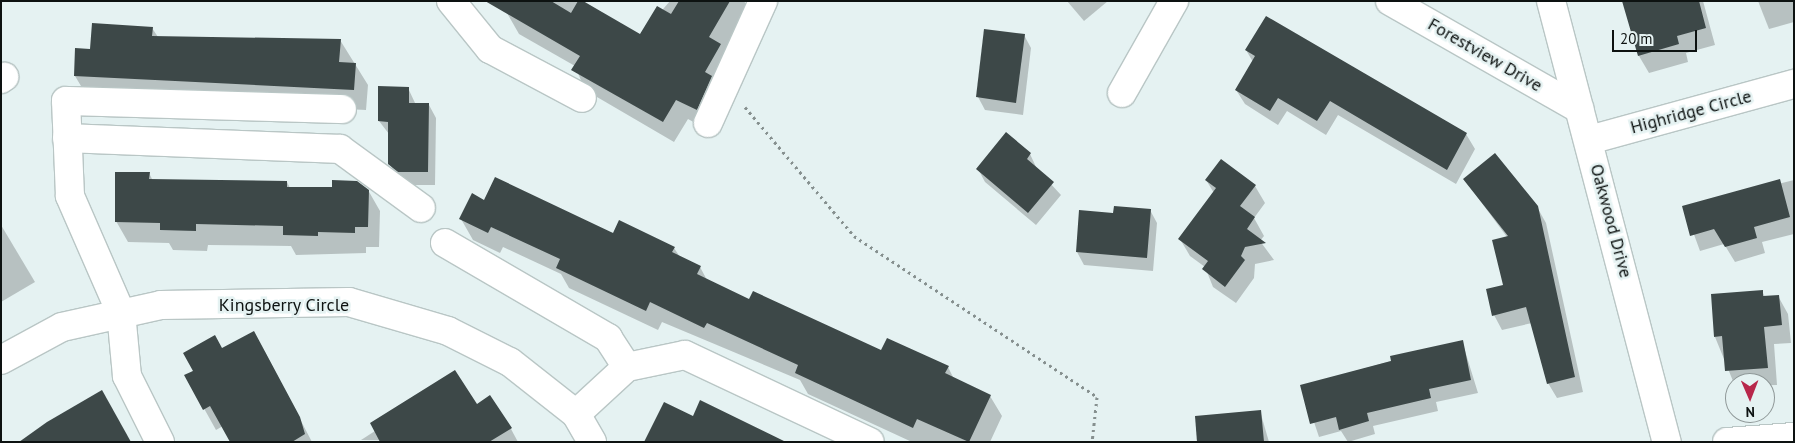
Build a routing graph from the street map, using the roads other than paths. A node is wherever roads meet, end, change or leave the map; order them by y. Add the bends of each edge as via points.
1 (763, 1) edge
2 (1174, 1) edge
3 (1390, 1) edge
4 (1550, 1) edge
5 (455, 3) edge
6 (1794, 84) edge
7 (1122, 93) dead end
8 (582, 98) dead end
9 (342, 109) dead end
10 (1579, 109) junction
11 (708, 122) dead end
12 (67, 138) junction
13 (1589, 140) junction
14 (421, 208) dead end
15 (446, 243) dead end
16 (121, 313) junction
17 (1, 360) edge
18 (627, 367) junction
19 (576, 414) junction
20 (1794, 437) edge
21 (160, 442) edge
22 (592, 442) edge
23 (870, 442) edge
24 (1667, 442) edge
25 (1727, 442) edge

1 - 11 street
2 - 7 street
3 - 10 street, Forestview Drive
4 - 10 street, Oakwood Drive
5 - 8 street via 490,49
6 - 13 street, Highridge Circle
9 - 12 street via 66,101
10 - 13 street, Oakwood Drive
12 - 14 street via 340,149
12 - 16 street via 70,196
13 - 24 street, Oakwood Drive
15 - 18 street via 608,338
16 - 17 street, Kingsberry Circle via 62,327
16 - 19 street, Kingsberry Circle via 161,305 350,302 448,331 484,348 510,362
16 - 21 street via 127,376
18 - 19 street
18 - 23 street via 685,356
19 - 22 street, Kingsberry Circle
20 - 25 street

